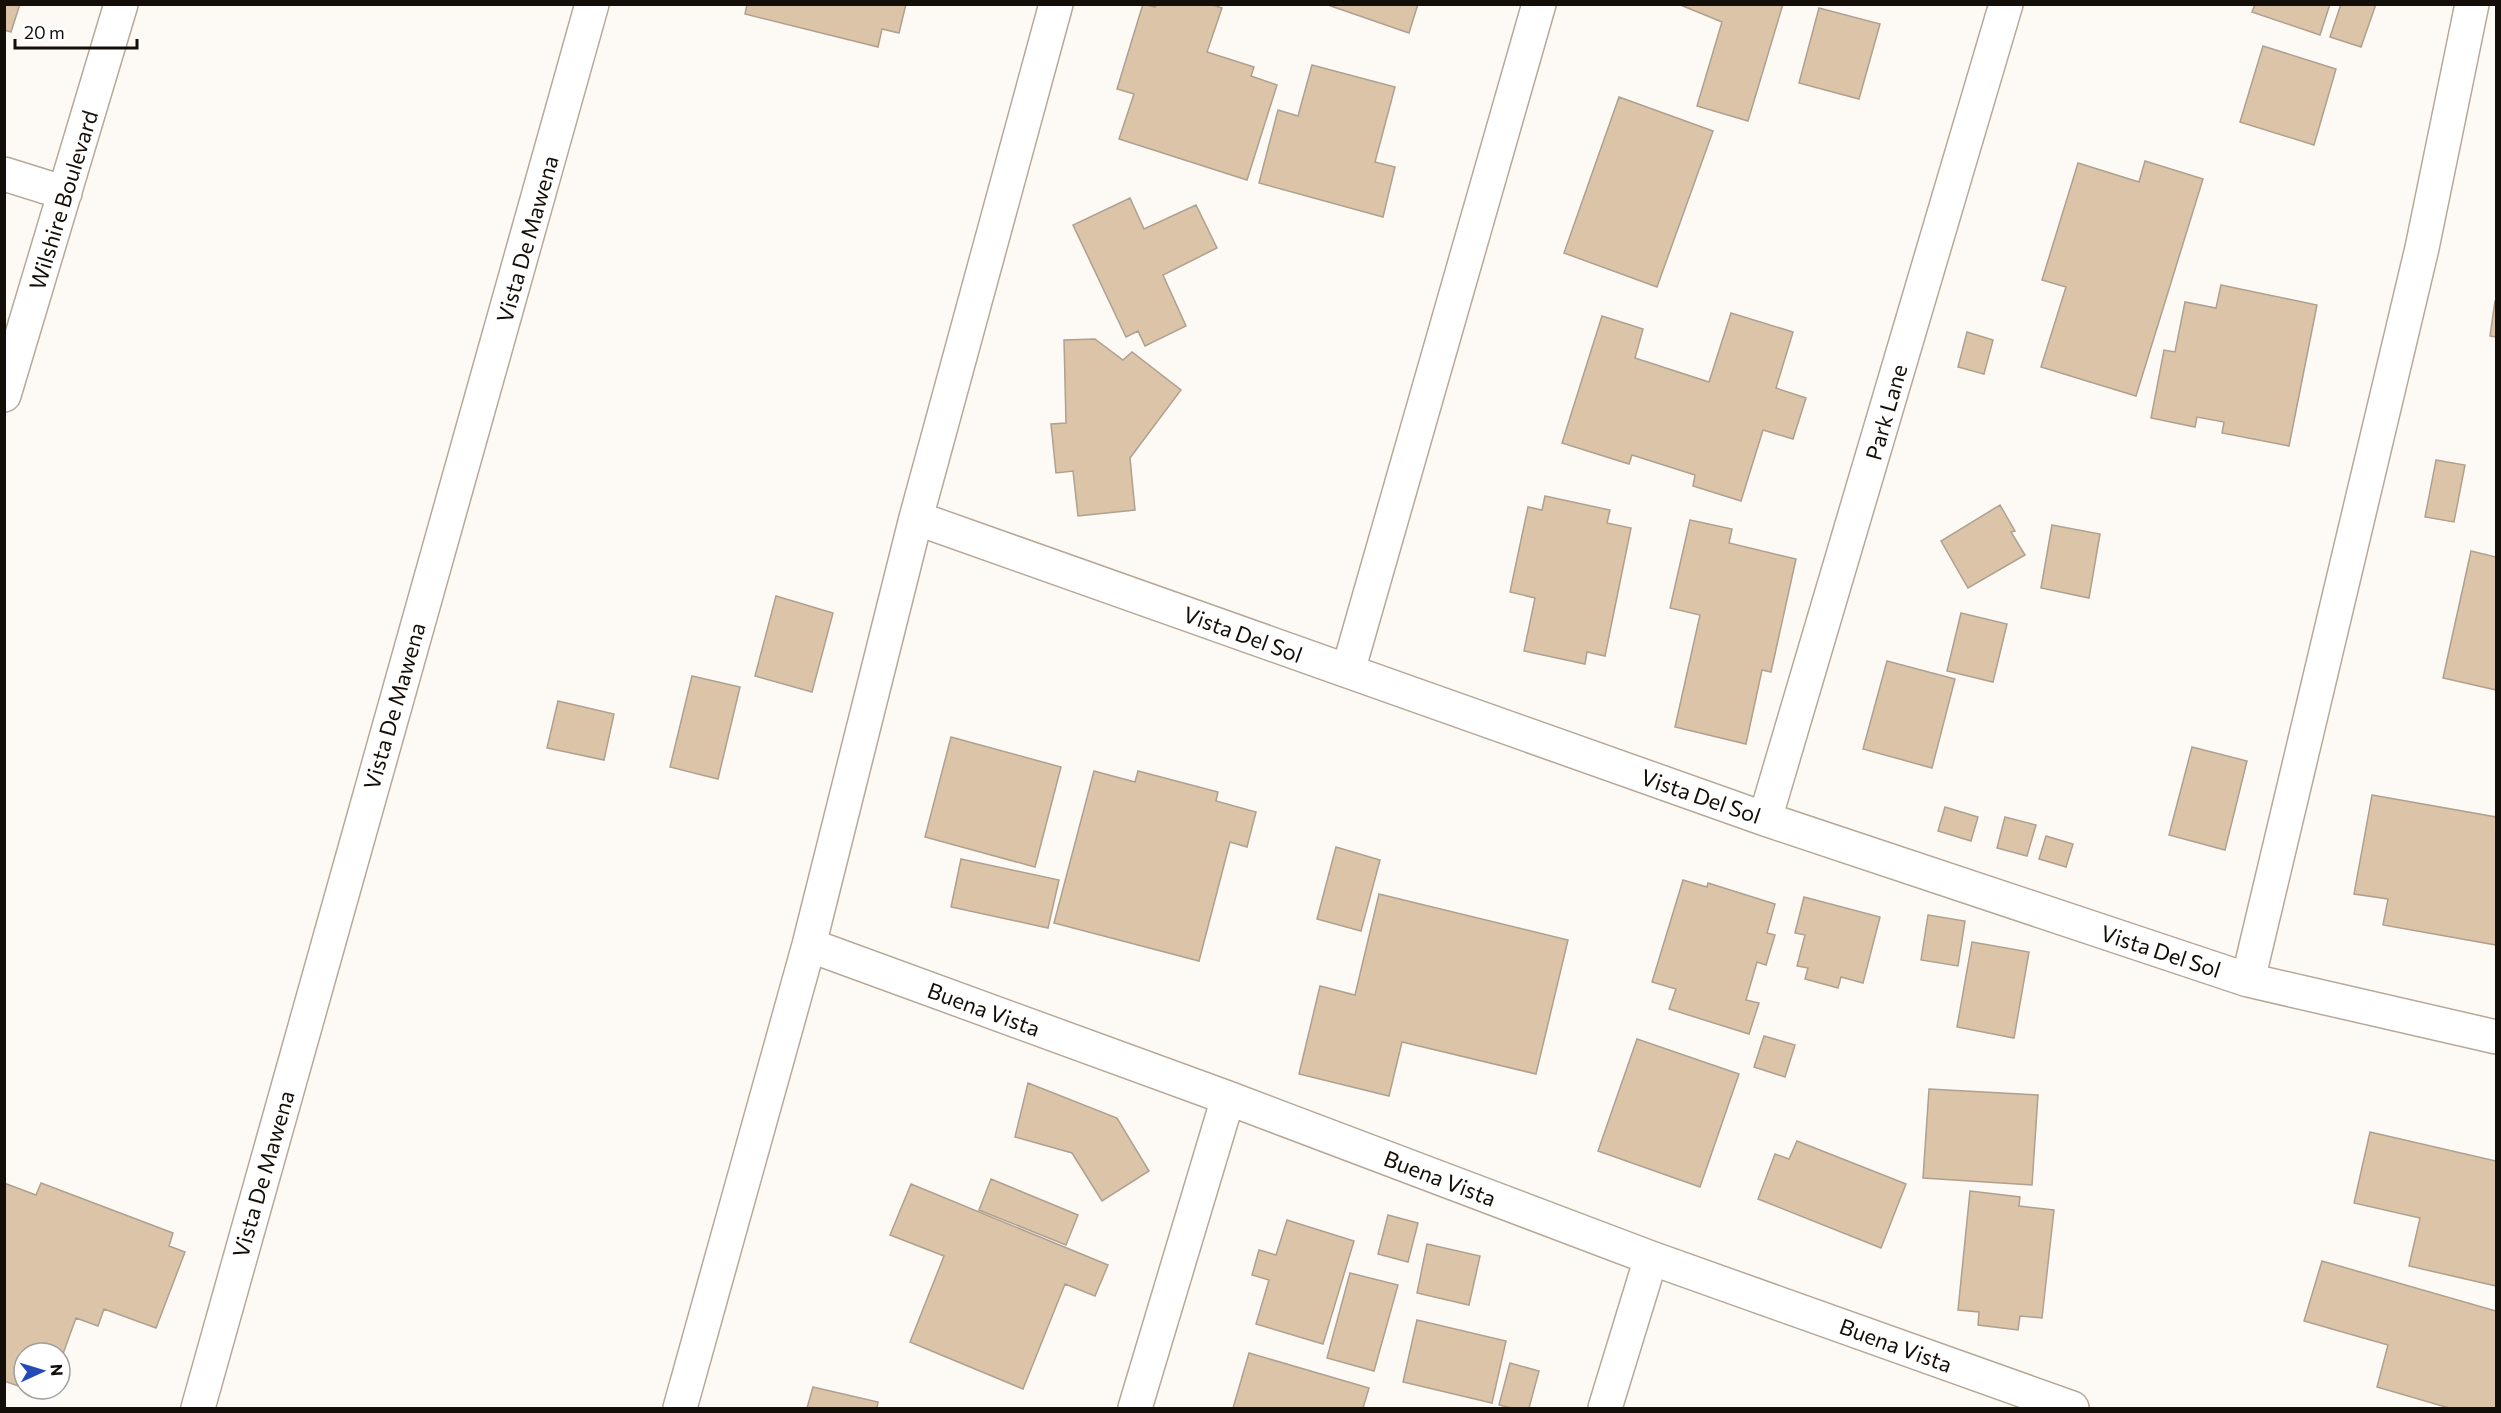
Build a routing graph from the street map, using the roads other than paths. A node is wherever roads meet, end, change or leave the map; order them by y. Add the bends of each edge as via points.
1 (121, 4) edge
2 (592, 4) edge
3 (1056, 4) edge
4 (1539, 4) edge
5 (2006, 4) edge
6 (2472, 4) edge
7 (4, 174) edge
8 (65, 193) junction
9 (4, 395) edge
10 (916, 518) junction
11 (1348, 671) junction
12 (1765, 819) junction
13 (809, 945) junction
14 (2248, 980) junction
15 (2496, 1037) edge
16 (1228, 1098) junction
17 (1651, 1258) junction
18 (198, 1408) edge
19 (680, 1408) edge
20 (1135, 1408) edge
21 (1605, 1408) edge
22 (2072, 1408) edge

1 - 8 street, Wilshire Boulevard
2 - 18 street, Vista De Mawena
3 - 10 street
4 - 11 street
5 - 12 street, Park Lane
6 - 14 street via 2422,248
7 - 8 street
8 - 9 street, Wilshire Boulevard
10 - 11 street, Vista Del Sol
10 - 13 street
11 - 12 street, Vista Del Sol
12 - 14 street, Vista Del Sol
13 - 16 street, Buena Vista
13 - 19 street
14 - 15 street, Vista Del Sol
16 - 17 street, Buena Vista
16 - 20 street
17 - 21 street
17 - 22 street, Buena Vista

